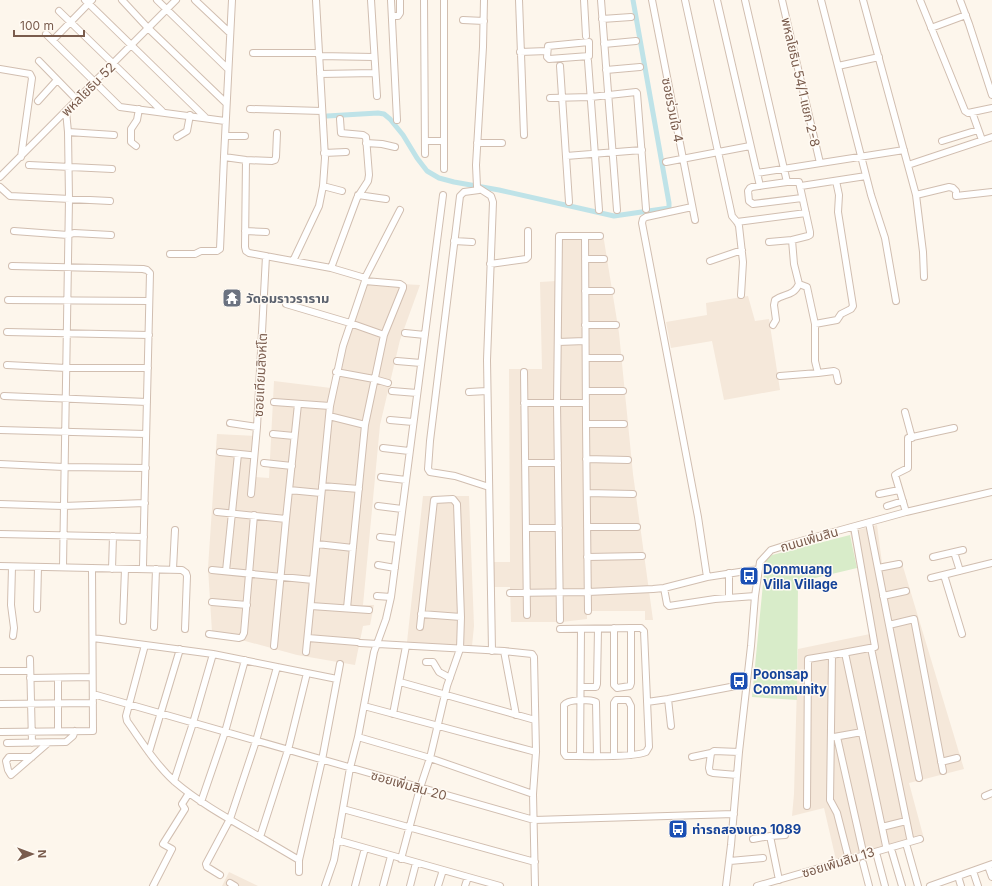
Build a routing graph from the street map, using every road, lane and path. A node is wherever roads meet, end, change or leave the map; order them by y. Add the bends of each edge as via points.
1 (122, 0) edge
2 (157, 0) edge
3 (176, 0) edge
4 (195, 0) edge
5 (232, 0) edge
6 (316, 0) edge
7 (371, 0) edge
8 (391, 0) edge
9 (400, 0) edge
10 (424, 0) edge
11 (444, 0) edge
12 (484, 0) edge
13 (519, 0) edge
14 (584, 0) edge
15 (601, 0) edge
16 (652, 0) edge
17 (685, 0) edge
18 (717, 0) edge
19 (745, 0) edge
20 (782, 0) edge
21 (821, 0) edge
22 (863, 0) edge
23 (920, 0) edge
24 (960, 0) edge
25 (88, 1) edge
26 (166, 9) junction
27 (59, 11) dead end
28 (966, 15) junction
29 (392, 16) junction
30 (631, 17) dead end
31 (602, 19) junction
32 (462, 20) dead end
33 (484, 21) junction
34 (71, 22) junction
35 (148, 28) junction
36 (931, 28) junction
37 (230, 33) junction
38 (46, 34) dead end
39 (586, 36) dead end
40 (53, 40) junction
41 (636, 41) dead end
42 (131, 44) junction
43 (604, 44) junction
44 (547, 51) junction
45 (520, 52) junction
46 (253, 53) dead end
47 (319, 54) junction
48 (374, 57) junction
49 (879, 57) junction
50 (38, 61) dead end
51 (588, 61) dead end
52 (113, 63) junction
53 (560, 66) dead end
54 (838, 66) junction
55 (640, 67) dead end
56 (0, 69) edge
57 (228, 69) junction
58 (606, 70) junction
59 (375, 73) junction
60 (320, 74) junction
61 (57, 80) junction
62 (95, 81) junction
63 (608, 95) junction
64 (992, 95) edge
65 (377, 96) dead end
66 (562, 97) junction
67 (591, 97) junction
68 (550, 98) dead end
69 (77, 100) junction
70 (38, 101) dead end
71 (226, 103) junction
72 (992, 108) edge
73 (139, 109) junction
74 (250, 109) dead end
75 (66, 111) junction
76 (162, 111) junction
77 (322, 111) junction
78 (972, 112) junction
79 (190, 115) junction
80 (205, 117) junction
81 (340, 119) dead end
82 (397, 120) dead end
83 (225, 121) junction
84 (978, 130) junction
85 (68, 132) junction
86 (277, 133) dead end
87 (114, 135) dead end
88 (524, 135) dead end
89 (225, 136) junction
90 (245, 136) dead end
91 (177, 137) dead end
92 (992, 137) edge
93 (982, 140) junction
94 (425, 141) junction
95 (444, 141) junction
96 (942, 141) dead end
97 (366, 143) junction
98 (477, 143) junction
99 (502, 143) dead end
100 (136, 146) dead end
101 (750, 146) junction
102 (395, 147) dead end
103 (642, 150) junction
104 (904, 150) junction
105 (346, 152) dead end
106 (718, 152) junction
107 (324, 153) junction
108 (612, 153) junction
109 (425, 154) dead end
110 (595, 154) junction
111 (566, 156) junction
112 (21, 157) junction
113 (224, 157) junction
114 (861, 157) junction
115 (682, 159) junction
116 (246, 160) junction
117 (666, 162) dead end
118 (820, 163) junction
119 (908, 164) junction
120 (29, 165) dead end
121 (69, 167) junction
122 (112, 169) dead end
123 (444, 169) dead end
124 (785, 169) junction
125 (757, 174) junction
126 (866, 176) junction
127 (0, 178) edge
128 (836, 181) junction
129 (787, 182) junction
130 (0, 186) edge
131 (323, 186) junction
132 (760, 186) junction
133 (801, 186) junction
134 (477, 187) junction
135 (342, 191) dead end
136 (992, 192) edge
137 (358, 195) junction
138 (443, 195) dead end
139 (916, 195) junction
140 (802, 198) junction
141 (69, 199) junction
142 (386, 199) dead end
143 (110, 201) dead end
144 (569, 202) dead end
145 (692, 207) junction
146 (646, 209) dead end
147 (400, 210) dead end
148 (599, 210) dead end
149 (617, 210) dead end
150 (806, 214) junction
151 (695, 220) dead end
152 (738, 222) junction
153 (14, 231) dead end
154 (245, 231) junction
155 (528, 231) dead end
156 (266, 232) dead end
157 (68, 235) junction
158 (111, 235) dead end
159 (585, 236) junction
160 (600, 236) dead end
161 (792, 240) junction
162 (454, 241) junction
163 (472, 242) dead end
164 (769, 242) dead end
165 (742, 250) junction
166 (170, 254) dead end
167 (266, 256) junction
168 (585, 259) junction
169 (604, 259) dead end
170 (293, 261) junction
171 (710, 261) dead end
172 (490, 264) junction
173 (12, 266) dead end
174 (68, 268) junction
175 (331, 268) junction
176 (924, 278) dead end
177 (365, 279) junction
178 (799, 284) junction
179 (585, 291) junction
180 (611, 291) dead end
181 (741, 295) dead end
182 (8, 300) dead end
183 (67, 300) junction
184 (149, 301) junction
185 (896, 301) dead end
186 (286, 304) dead end
187 (350, 323) junction
188 (616, 324) dead end
189 (816, 324) junction
190 (586, 325) junction
191 (773, 325) dead end
192 (7, 332) dead end
193 (66, 333) junction
194 (405, 333) dead end
195 (149, 335) junction
196 (384, 335) junction
197 (424, 335) junction
198 (585, 341) junction
199 (558, 342) junction
200 (586, 358) junction
201 (620, 358) dead end
202 (397, 361) dead end
203 (421, 363) junction
204 (7, 365) dead end
205 (66, 368) junction
206 (148, 368) junction
207 (336, 372) junction
208 (524, 372) dead end
209 (818, 373) junction
210 (780, 376) dead end
211 (374, 379) junction
212 (838, 380) dead end
213 (388, 383) dead end
214 (392, 391) dead end
215 (487, 391) junction
216 (586, 391) junction
217 (623, 391) dead end
218 (469, 392) dead end
219 (417, 393) junction
220 (4, 396) dead end
221 (65, 399) junction
222 (147, 402) junction
223 (274, 402) dead end
224 (524, 403) junction
225 (558, 403) junction
226 (586, 403) junction
227 (298, 404) junction
228 (330, 406) junction
229 (905, 412) dead end
230 (329, 416) junction
231 (390, 420) dead end
232 (413, 422) junction
233 (230, 423) dead end
234 (365, 424) junction
235 (586, 424) junction
236 (624, 424) dead end
237 (257, 426) junction
238 (954, 428) dead end
239 (0, 430) edge
240 (65, 432) junction
241 (146, 434) junction
242 (273, 434) dead end
243 (294, 436) junction
244 (912, 438) junction
245 (382, 448) dead end
246 (410, 451) junction
247 (220, 452) dead end
248 (238, 454) junction
249 (250, 455) dead end
250 (586, 459) junction
251 (628, 460) dead end
252 (264, 463) dead end
253 (525, 463) junction
254 (558, 463) junction
255 (0, 464) edge
256 (292, 466) junction
257 (64, 467) junction
258 (146, 468) junction
259 (380, 477) dead end
260 (406, 480) junction
261 (322, 486) junction
262 (489, 487) junction
263 (358, 489) junction
264 (289, 490) junction
265 (899, 490) junction
266 (992, 492) edge
267 (321, 493) junction
268 (587, 493) junction
269 (251, 494) dead end
270 (633, 494) dead end
271 (879, 494) dead end
272 (903, 501) junction
273 (145, 502) junction
274 (0, 504) edge
275 (63, 506) junction
276 (378, 506) dead end
277 (887, 506) dead end
278 (402, 509) junction
279 (218, 512) dead end
280 (906, 512) junction
281 (232, 513) junction
282 (254, 515) junction
283 (286, 519) junction
284 (869, 523) junction
285 (587, 527) junction
286 (637, 527) dead end
287 (854, 527) junction
288 (526, 528) junction
289 (559, 528) junction
290 (175, 530) dead end
291 (0, 534) edge
292 (63, 534) junction
293 (113, 536) junction
294 (144, 537) junction
295 (380, 537) dead end
296 (398, 539) junction
297 (316, 544) junction
298 (353, 548) junction
299 (963, 550) dead end
300 (954, 552) junction
301 (642, 556) dead end
302 (587, 557) junction
303 (933, 557) dead end
304 (992, 563) edge
305 (899, 564) dead end
306 (378, 565) dead end
307 (0, 566) edge
308 (143, 566) dead end
309 (12, 567) junction
310 (38, 567) junction
311 (63, 567) junction
312 (92, 568) junction
313 (395, 568) junction
314 (878, 568) junction
315 (112, 569) junction
316 (125, 569) junction
317 (156, 569) junction
318 (173, 569) junction
319 (758, 569) junction
320 (212, 570) dead end
321 (226, 571) junction
322 (960, 571) junction
323 (250, 573) junction
324 (728, 573) junction
325 (944, 575) junction
326 (281, 576) junction
327 (708, 577) junction
328 (931, 578) dead end
329 (313, 580) junction
330 (664, 588) junction
331 (906, 591) dead end
332 (588, 592) junction
333 (510, 593) dead end
334 (527, 593) junction
335 (559, 593) junction
336 (377, 596) dead end
337 (755, 596) junction
338 (883, 596) junction
339 (391, 597) junction
340 (729, 598) junction
341 (212, 602) dead end
342 (247, 605) junction
343 (311, 606) junction
344 (347, 608) junction
345 (37, 609) dead end
346 (369, 610) dead end
347 (588, 611) dead end
348 (421, 614) junction
349 (527, 615) dead end
350 (461, 617) junction
351 (560, 620) dead end
352 (122, 621) dead end
353 (889, 624) junction
354 (154, 627) dead end
355 (420, 627) dead end
356 (614, 628) junction
357 (631, 628) junction
358 (185, 629) dead end
359 (560, 629) dead end
360 (581, 629) junction
361 (598, 629) junction
362 (209, 634) dead end
363 (962, 634) dead end
364 (13, 636) dead end
365 (93, 638) junction
366 (308, 638) junction
367 (376, 644) junction
368 (145, 645) junction
369 (274, 646) dead end
370 (406, 646) junction
371 (870, 648) junction
372 (180, 649) junction
373 (460, 649) junction
374 (492, 651) junction
375 (504, 651) junction
376 (306, 652) dead end
377 (845, 653) junction
378 (213, 654) junction
379 (832, 656) junction
380 (30, 659) dead end
381 (246, 660) junction
382 (426, 662) dead end
383 (340, 664) dead end
384 (277, 667) junction
385 (0, 671) edge
386 (30, 671) junction
387 (307, 673) junction
388 (92, 677) junction
389 (30, 678) junction
390 (58, 678) junction
391 (450, 678) junction
392 (337, 679) junction
393 (400, 682) junction
394 (746, 684) junction
395 (581, 687) junction
396 (93, 694) junction
397 (446, 695) junction
398 (668, 699) junction
399 (580, 701) junction
400 (647, 702) junction
401 (58, 703) junction
402 (93, 703) junction
403 (0, 704) edge
404 (30, 704) junction
405 (129, 704) junction
406 (364, 706) junction
407 (161, 714) junction
408 (393, 714) junction
409 (516, 715) junction
410 (535, 720) junction
411 (193, 723) junction
412 (438, 726) junction
413 (671, 726) dead end
414 (31, 731) junction
415 (58, 731) junction
416 (75, 731) junction
417 (0, 732) edge
418 (225, 732) junction
419 (862, 732) junction
420 (358, 737) junction
421 (834, 737) junction
422 (256, 741) junction
423 (7, 743) dead end
424 (32, 743) junction
425 (48, 743) junction
426 (288, 750) junction
427 (149, 752) junction
428 (536, 752) junction
429 (739, 752) junction
430 (711, 753) junction
431 (631, 755) junction
432 (580, 756) junction
433 (597, 756) junction
434 (614, 756) junction
435 (32, 757) dead end
436 (692, 757) dead end
437 (430, 758) junction
438 (958, 758) dead end
439 (322, 760) junction
440 (941, 762) junction
441 (350, 768) junction
442 (943, 771) dead end
443 (737, 775) junction
444 (919, 778) dead end
445 (174, 781) junction
446 (420, 788) junction
447 (189, 793) junction
448 (533, 794) junction
449 (992, 794) edge
450 (985, 796) dead end
451 (201, 802) junction
452 (807, 806) dead end
453 (343, 809) junction
454 (734, 814) junction
455 (230, 819) junction
456 (534, 820) junction
457 (906, 820) junction
458 (410, 827) junction
459 (882, 827) junction
460 (785, 835) dead end
461 (770, 836) junction
462 (260, 837) junction
463 (910, 838) dead end
464 (753, 839) dead end
465 (920, 839) dead end
466 (337, 840) junction
467 (886, 846) dead end
468 (907, 846) dead end
469 (365, 848) junction
470 (863, 852) dead end
471 (892, 852) dead end
472 (391, 856) junction
473 (848, 856) dead end
474 (877, 856) dead end
475 (401, 858) junction
476 (763, 858) dead end
477 (299, 860) junction
478 (730, 860) junction
479 (535, 862) junction
480 (416, 863) junction
481 (863, 863) dead end
482 (990, 865) edge
483 (443, 870) junction
484 (973, 871) junction
485 (299, 872) dead end
486 (220, 876) dead end
487 (958, 876) junction
488 (468, 877) junction
489 (992, 877) edge
490 (779, 880) junction
491 (944, 884) edge
492 (493, 885) edge
493 (153, 886) edge
494 (325, 886) edge
495 (355, 886) edge
496 (383, 886) edge
497 (410, 886) edge
498 (438, 886) edge
499 (465, 886) edge
500 (500, 886) edge
501 (536, 886) edge
502 (726, 886) edge
503 (757, 886) edge
504 (869, 886) edge
505 (885, 886) edge
506 (902, 886) edge
507 (918, 886) edge
508 (930, 886) edge
509 (961, 886) edge
510 (978, 886) edge

1 - 35 street
2 - 26 street
3 - 26 street, พหลโยธิน 52
4 - 37 street
5 - 37 street
6 - 47 street
7 - 48 street
8 - 29 street
9 - 29 street via 400,13 398,16
10 - 94 street
11 - 95 street
12 - 33 street
13 - 45 street
14 - 39 street
15 - 31 street
16 - 115 street, ซอยร่วมใจ 4
17 - 106 street
18 - 101 street
19 - 124 street
20 - 118 street, พหลโยธิน 54/1 แยก 2-8
21 - 54 street
22 - 49 street
23 - 36 street
24 - 28 street
25 - 34 street
25 - 42 street
26 - 35 street, พหลโยธิน 52
26 - 57 street
27 - 34 street
28 - 36 street
28 - 64 street
29 - 82 street
30 - 31 street
31 - 43 street
32 - 33 street
33 - 98 street
34 - 40 street
34 - 52 street
35 - 42 street, พหลโยธิน 52
35 - 71 street
36 - 78 street via 963,108 966,112
37 - 57 street
38 - 40 street
40 - 62 street
41 - 43 street
42 - 52 street, พหลโยธิน 52
42 - 80 street
43 - 58 street
44 - 44 street via 548,46 589,42 590,56 549,59
44 - 45 street
45 - 88 street
46 - 47 street
47 - 48 street
47 - 60 street
48 - 59 street
49 - 54 street
49 - 104 street
50 - 61 street
51 - 67 street
52 - 62 street, พหลโยธิน 52
52 - 76 street
53 - 66 street
54 - 114 street
55 - 58 street
56 - 112 street via 30,74 32,78
57 - 71 street
58 - 63 street
59 - 60 street
59 - 65 street
60 - 77 street
61 - 69 street
61 - 70 street
62 - 69 street, พหลโยธิน 52
62 - 73 street via 120,107
63 - 67 street
63 - 103 street via 636,92 638,95
63 - 108 street
66 - 67 street
66 - 68 street
66 - 111 street
67 - 110 street
69 - 75 street, พหลโยธิน 52
71 - 83 street
72 - 78 street
73 - 76 street
73 - 100 street via 137,120 131,129 131,142
74 - 77 street
75 - 85 street
75 - 112 street, พหลโยธิน 52
76 - 79 street
77 - 107 street
78 - 84 street
79 - 80 street
79 - 91 street via 187,131
80 - 83 street
81 - 97 street via 341,134 365,135
83 - 89 street
84 - 93 street
84 - 96 street
85 - 87 street
85 - 121 street
86 - 116 street via 275,160
89 - 90 street
89 - 113 street
92 - 93 street
93 - 119 street
94 - 95 street
94 - 109 street
95 - 123 street
97 - 102 street
97 - 137 street via 369,175 368,181
98 - 99 street
98 - 134 street
101 - 106 street
101 - 125 street
103 - 108 street
103 - 146 street
104 - 114 street
104 - 119 street
105 - 107 street
106 - 115 street
106 - 152 street via 732,216
107 - 131 street
108 - 110 street
108 - 149 street
110 - 111 street
110 - 148 street
111 - 144 street
112 - 127 street, พหลโยธิน 52
113 - 116 street
113 - 166 street via 220,249 201,250 195,254
114 - 118 street
114 - 126 street
115 - 117 street
115 - 145 street, ซอยร่วมใจ 4
116 - 154 street
118 - 124 street
119 - 139 street
120 - 121 street
121 - 122 street
121 - 141 street
124 - 125 street
124 - 129 street
125 - 132 street
126 - 128 street
126 - 185 street via 885,238
128 - 133 street
128 - 189 street via 839,195 838,212 853,306 837,320
129 - 132 street
129 - 133 street via 798,181
130 - 141 street via 10,196
131 - 135 street
131 - 170 street via 319,206
132 - 140 street via 749,189 751,204
133 - 140 street
134 - 162 street via 460,196
134 - 172 street via 493,199
136 - 139 street via 956,196 956,191 949,187
137 - 142 street
137 - 175 street
138 - 197 street
139 - 176 street
140 - 150 street
141 - 143 street
141 - 157 street
145 - 151 street, ซอยร่วมใจ 4
145 - 327 street via 646,217 642,223
147 - 177 street
150 - 152 street
150 - 161 street via 810,235
152 - 165 street
153 - 157 street
154 - 156 street
154 - 167 street via 246,251
155 - 172 street via 526,259
157 - 158 street
157 - 174 street
159 - 160 street
159 - 168 street
159 - 199 street via 559,236
161 - 164 street
161 - 178 street
162 - 163 street
162 - 262 street via 428,471 455,476
165 - 171 street
165 - 181 street
167 - 170 street
167 - 237 street, ซอยเทียมสิงห์โต
168 - 169 street
168 - 179 street
170 - 175 street
172 - 215 street
173 - 174 street
174 - 183 street
174 - 184 street via 148,270
175 - 177 street
177 - 187 street
177 - 196 street via 403,286
178 - 189 street via 807,287
178 - 191 street via 796,290 775,300 776,320
179 - 180 street
179 - 190 street
182 - 183 street
183 - 184 street
183 - 193 street
184 - 195 street
186 - 187 street
187 - 196 street
187 - 207 street
188 - 190 street
189 - 209 street
190 - 198 street
192 - 193 street
193 - 195 street
193 - 205 street
194 - 197 street
195 - 206 street
196 - 211 street
197 - 203 street
198 - 199 street
198 - 200 street
199 - 225 street
200 - 201 street
200 - 216 street
202 - 203 street
203 - 219 street
204 - 205 street
205 - 206 street
205 - 221 street
206 - 222 street
207 - 211 street
207 - 228 street
208 - 224 street
209 - 210 street
209 - 212 street via 834,371
211 - 213 street
211 - 234 street
214 - 219 street
215 - 218 street
215 - 262 street
216 - 217 street
216 - 226 street
219 - 232 street
220 - 221 street
221 - 222 street
221 - 240 street
222 - 241 street
223 - 227 street
224 - 225 street
224 - 253 street
225 - 226 street
225 - 254 street
226 - 235 street
227 - 228 street
227 - 243 street
228 - 230 street
229 - 244 street
230 - 234 street
230 - 261 street
231 - 232 street
232 - 246 street
233 - 237 street
234 - 263 street
235 - 236 street
235 - 250 street
237 - 269 street, ซอยเทียมสิงห์โต
238 - 244 street
239 - 240 street
240 - 241 street
240 - 257 street
241 - 258 street
242 - 243 street
243 - 256 street
244 - 265 street via 907,440 908,468 895,475
245 - 246 street
246 - 260 street
247 - 248 street
248 - 249 street
248 - 281 street
250 - 251 street
250 - 268 street
252 - 256 street
253 - 254 street
253 - 288 street
254 - 289 street
255 - 257 street
256 - 264 street
257 - 258 street
257 - 275 street
258 - 273 street
259 - 260 street
260 - 278 street
261 - 263 street
261 - 267 street
262 - 374 street
263 - 298 street
264 - 267 street
264 - 283 street
265 - 271 street
265 - 272 street
266 - 280 street, ถนนเพิ่มสิน
267 - 297 street
268 - 270 street
268 - 285 street
272 - 277 street
272 - 280 street
273 - 275 street
273 - 294 street
274 - 275 street
275 - 292 street
276 - 278 street
278 - 296 street
279 - 281 street
280 - 284 street, ถนนเพิ่มสิน
281 - 282 street
281 - 321 street
282 - 283 street
282 - 323 street
283 - 326 street
284 - 287 street, ถนนเพิ่มสิน
284 - 314 street
285 - 286 street
285 - 302 street
287 - 319 street, ถนนเพิ่มสิน via 771,550 760,562
287 - 371 street via 875,647
288 - 289 street
288 - 334 street
289 - 335 street
290 - 318 street
291 - 292 street
292 - 293 street
292 - 311 street
293 - 294 street
293 - 315 street
294 - 308 street
295 - 296 street
296 - 313 street
297 - 298 street
297 - 329 street
298 - 344 street
299 - 300 street
300 - 303 street
300 - 322 street
301 - 302 street
302 - 332 street
304 - 322 street
305 - 314 street
306 - 313 street
307 - 309 street
309 - 310 street
309 - 364 street
310 - 311 street
310 - 345 street
311 - 312 street
312 - 315 street
312 - 365 street
313 - 339 street
314 - 338 street
315 - 316 street
316 - 317 street
316 - 352 street
317 - 318 street
317 - 354 street
318 - 358 street via 182,570 187,576
319 - 324 street
319 - 337 street, ถนนเพิ่มสิน
320 - 321 street
321 - 323 street
322 - 325 street
323 - 326 street
323 - 342 street
324 - 327 street
324 - 340 street
325 - 328 street
325 - 363 street
326 - 329 street
326 - 369 street
327 - 330 street
329 - 343 street
330 - 332 street
330 - 340 street via 669,606
331 - 338 street
332 - 335 street
332 - 347 street
333 - 334 street
334 - 335 street
334 - 349 street
335 - 351 street
336 - 339 street
337 - 340 street
337 - 394 street, ถนนเพิ่มสิน
338 - 353 street
339 - 367 street
341 - 342 street
342 - 362 street via 242,637
343 - 344 street
343 - 366 street
344 - 346 street
348 - 350 street
348 - 350 street via 434,500 453,499 457,504
348 - 355 street
350 - 373 street
353 - 440 street via 914,619
353 - 444 street
356 - 357 street
356 - 357 street via 614,685 617,688 625,688 631,683
356 - 361 street
357 - 400 street via 641,628 644,631
359 - 360 street
360 - 361 street
360 - 395 street
361 - 395 street via 597,684 594,687
365 - 368 street
365 - 388 street
366 - 367 street
366 - 376 street
367 - 370 street
367 - 406 street
368 - 372 street
368 - 405 street
370 - 373 street
370 - 393 street
371 - 377 street
371 - 457 street
372 - 378 street
372 - 407 street
373 - 374 street
373 - 391 street
374 - 375 street
375 - 409 street
375 - 410 street via 529,653 534,657
377 - 379 street
377 - 419 street
378 - 381 street
378 - 411 street
379 - 421 street
379 - 452 street via 808,659
380 - 386 street
381 - 384 street
381 - 418 street
382 - 391 street via 433,662 439,672
383 - 392 street
384 - 387 street
384 - 422 street
385 - 386 street
386 - 389 street
387 - 392 street
387 - 426 street
388 - 390 street
388 - 396 street
389 - 390 street
389 - 404 street
390 - 401 street
391 - 397 street
392 - 439 street
393 - 397 street
393 - 408 street
394 - 398 street
394 - 429 street, ถนนเพิ่มสิน
395 - 399 street
396 - 402 street
396 - 405 street, ซอยเพิ่มสิน 20
397 - 409 street
397 - 412 street
398 - 400 street
398 - 413 street
399 - 432 street
399 - 432 street via 568,701 564,705 564,755
399 - 433 street via 597,703
400 - 431 street via 648,750 644,754
401 - 402 street
401 - 404 street
401 - 415 street
402 - 416 street via 93,731
403 - 404 street
404 - 414 street
405 - 407 street, ซอยเพิ่มสิน 20
405 - 427 street via 127,722
406 - 408 street
406 - 420 street
407 - 411 street, ซอยเพิ่มสิน 20
407 - 427 street
408 - 412 street
409 - 410 street
410 - 428 street
411 - 418 street, ซอยเพิ่มสิน 20
411 - 445 street
412 - 428 street
412 - 437 street
414 - 415 street
414 - 417 street
414 - 424 street
415 - 416 street
416 - 425 street via 66,742
418 - 422 street, ซอยเพิ่มสิน 20
418 - 451 street
419 - 421 street
419 - 459 street
420 - 437 street
420 - 441 street
421 - 470 street
421 - 473 street via 830,800 837,813
422 - 426 street, ซอยเพิ่มสิน 20
422 - 455 street
423 - 424 street
424 - 425 street
425 - 435 street
426 - 439 street, ซอยเพิ่มสิน 20
426 - 462 street
427 - 445 street
428 - 448 street
429 - 430 street via 718,750
429 - 443 street, ถนนเพิ่มสิน
430 - 436 street
430 - 443 street via 710,772
431 - 434 street
431 - 434 street via 631,706 628,700 618,699 614,703
432 - 433 street
433 - 434 street
437 - 446 street
437 - 448 street
438 - 440 street
439 - 441 street, ซอยเพิ่มสิน 20
439 - 477 street
440 - 442 street
441 - 446 street, ซอยเพิ่มสิน 20
441 - 453 street
443 - 454 street, ถนนเพิ่มสิน
445 - 447 street
446 - 456 street, ซอยเพิ่มสิน 20
446 - 458 street
447 - 451 street
447 - 493 street via 182,804 184,809 163,844 172,849
448 - 456 street
449 - 450 street
451 - 455 street
453 - 458 street
453 - 466 street
454 - 456 street, ซอยเพิ่มสิน 20
454 - 478 street, ถนนเพิ่มสิน
455 - 462 street
455 - 486 street via 206,864
456 - 479 street
457 - 459 street
457 - 463 street
458 - 475 street
458 - 479 street
459 - 467 street
460 - 461 street
461 - 464 street
461 - 490 street
462 - 477 street
465 - 490 street, ซอยเพิ่มสิน 13
466 - 469 street
466 - 494 street via 334,860
468 - 507 street
469 - 472 street
469 - 495 street
471 - 506 street
472 - 475 street
472 - 496 street
474 - 505 street
475 - 480 street
476 - 478 street
477 - 485 street
478 - 502 street, ถนนเพิ่มสิน
479 - 501 street
480 - 483 street
480 - 497 street
481 - 504 street
482 - 484 street
482 - 489 street
483 - 488 street
483 - 498 street
484 - 487 street
484 - 510 street
487 - 491 street
487 - 509 street
488 - 492 street
488 - 499 street
490 - 503 street, ซอยเพิ่มสิน 13
491 - 508 street
492 - 500 street

